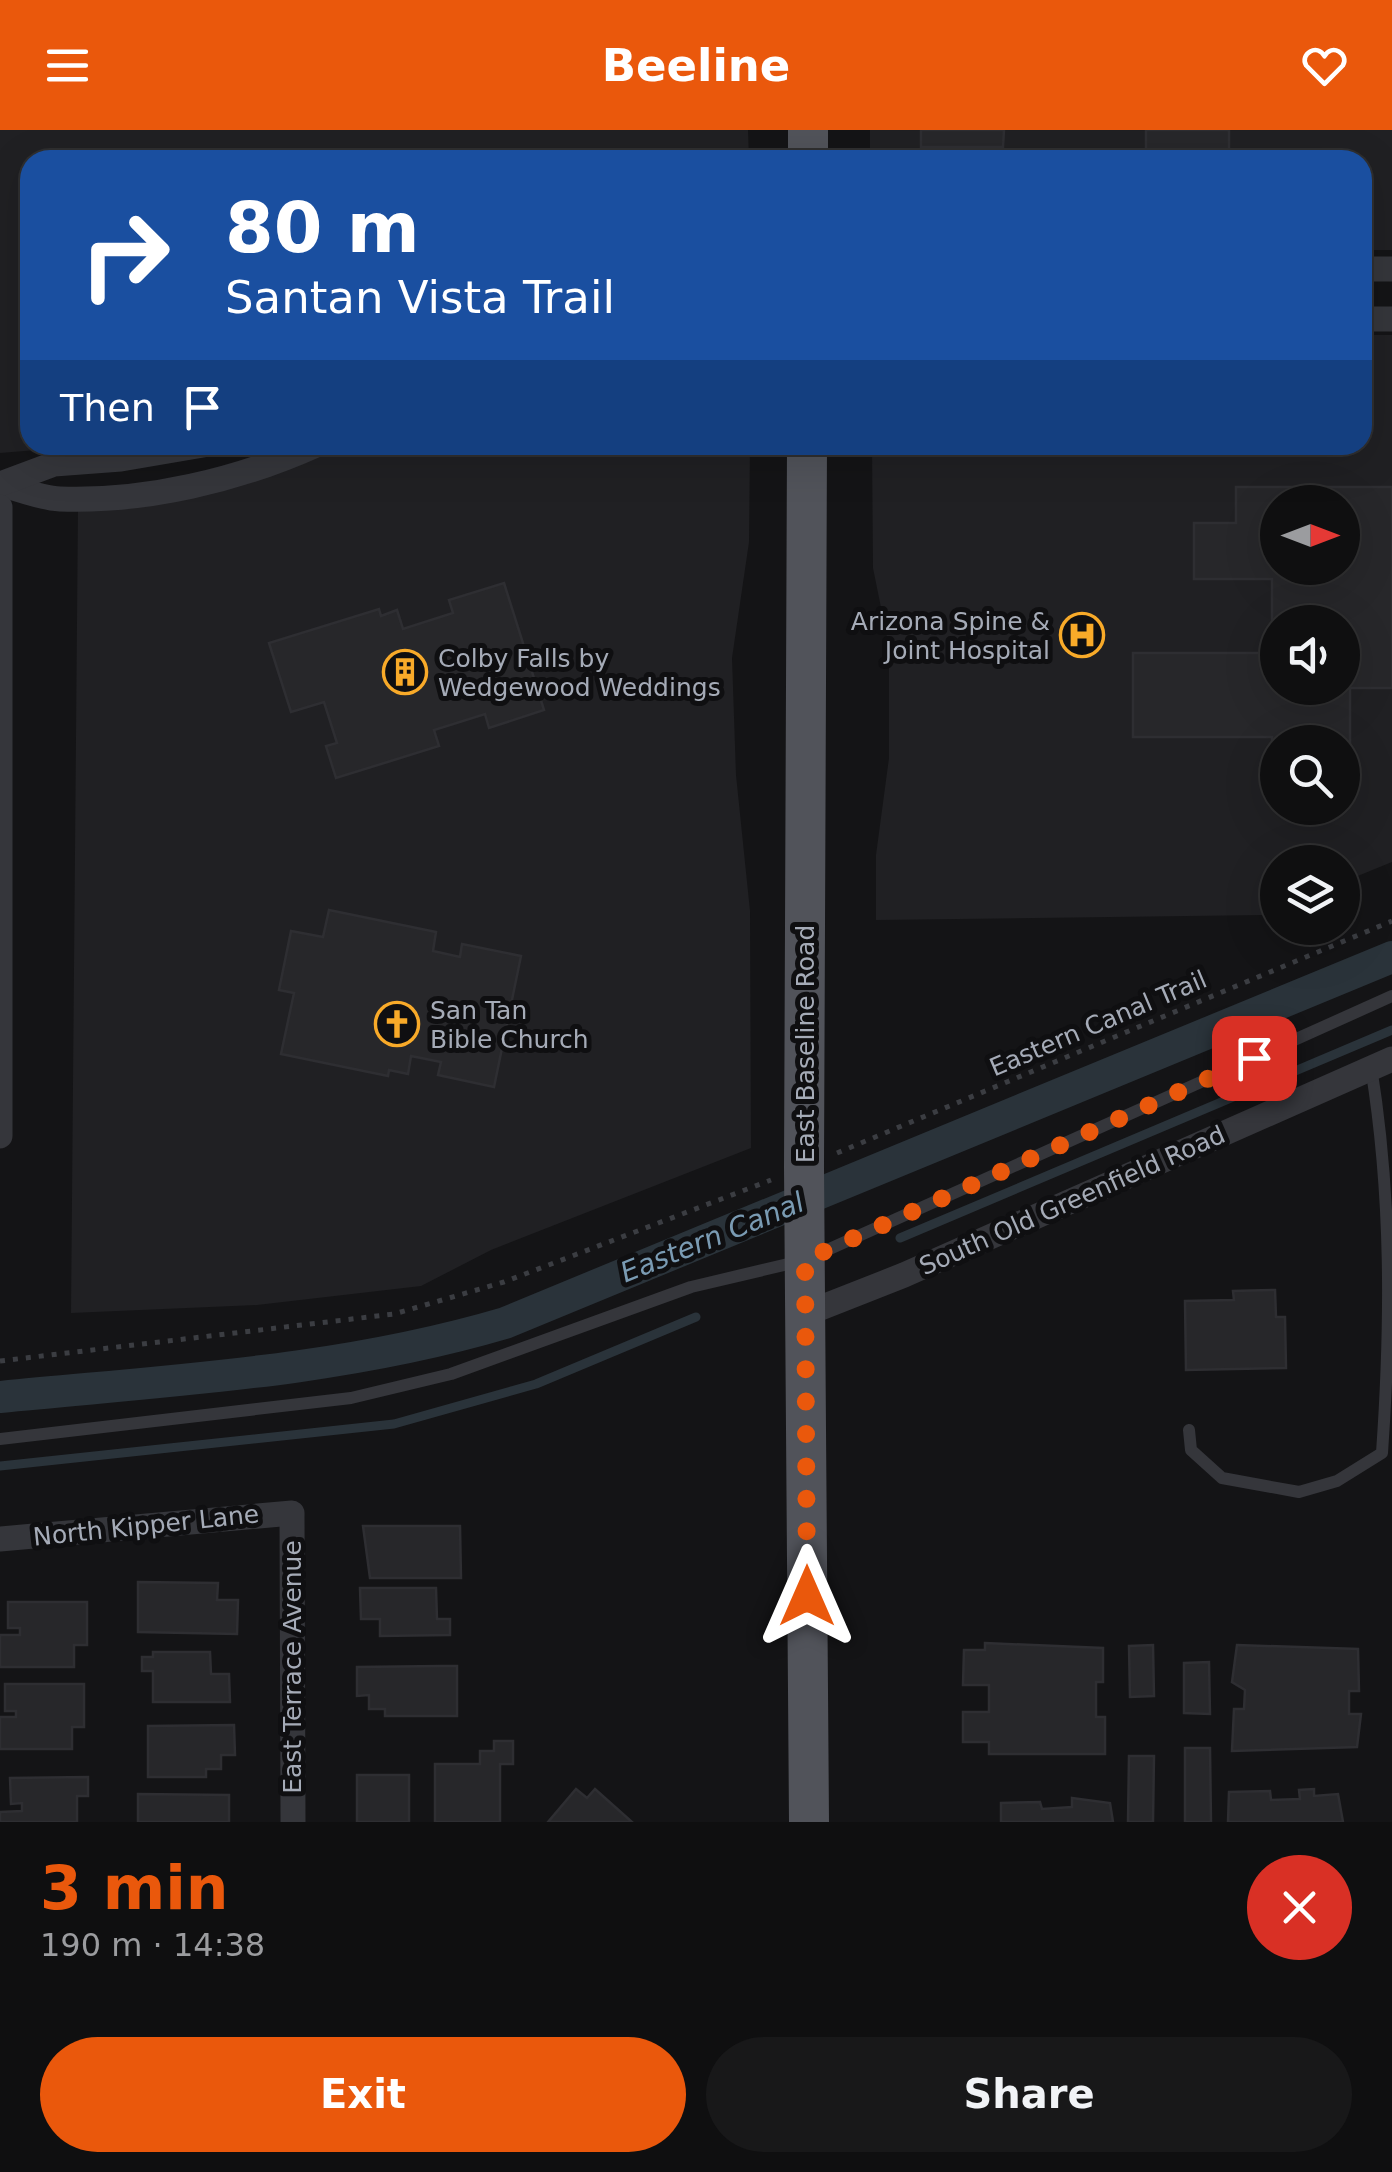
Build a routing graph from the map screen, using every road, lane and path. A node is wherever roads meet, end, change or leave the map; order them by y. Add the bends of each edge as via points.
1 (145, 455) edge
2 (288, 455) edge
3 (807, 455) edge
4 (0, 507) edge
5 (1392, 922) edge
6 (1392, 996) edge
7 (1382, 1063) edge
8 (0, 1136) edge
9 (811, 1164) junction
10 (805, 1251) junction
11 (805, 1314) junction
12 (0, 1361) edge
13 (1189, 1430) dead end
14 (0, 1439) edge
15 (292, 1513) joint
16 (0, 1540) edge
17 (293, 1822) edge
18 (809, 1822) edge

1 - 2 street via 54,464 0,484 56,499 166,490
3 - 9 main road, East Baseline Road
4 - 8 street
5 - 9 path, Eastern Canal Trail
6 - 10 lane
7 - 11 street, South Old Greenfield Road
7 - 13 lane via 1389,1220 1382,1453 1299,1492 1222,1478 1191,1450
9 - 10 main road, East Baseline Road
9 - 12 path, Eastern Canal Trail via 504,1282 394,1314
10 - 11 main road, East Baseline Road
10 - 14 lane via 451,1374 351,1398
11 - 18 main road, East Baseline Road
15 - 16 street, North Kipper Lane
15 - 17 street, East Terrace Avenue

